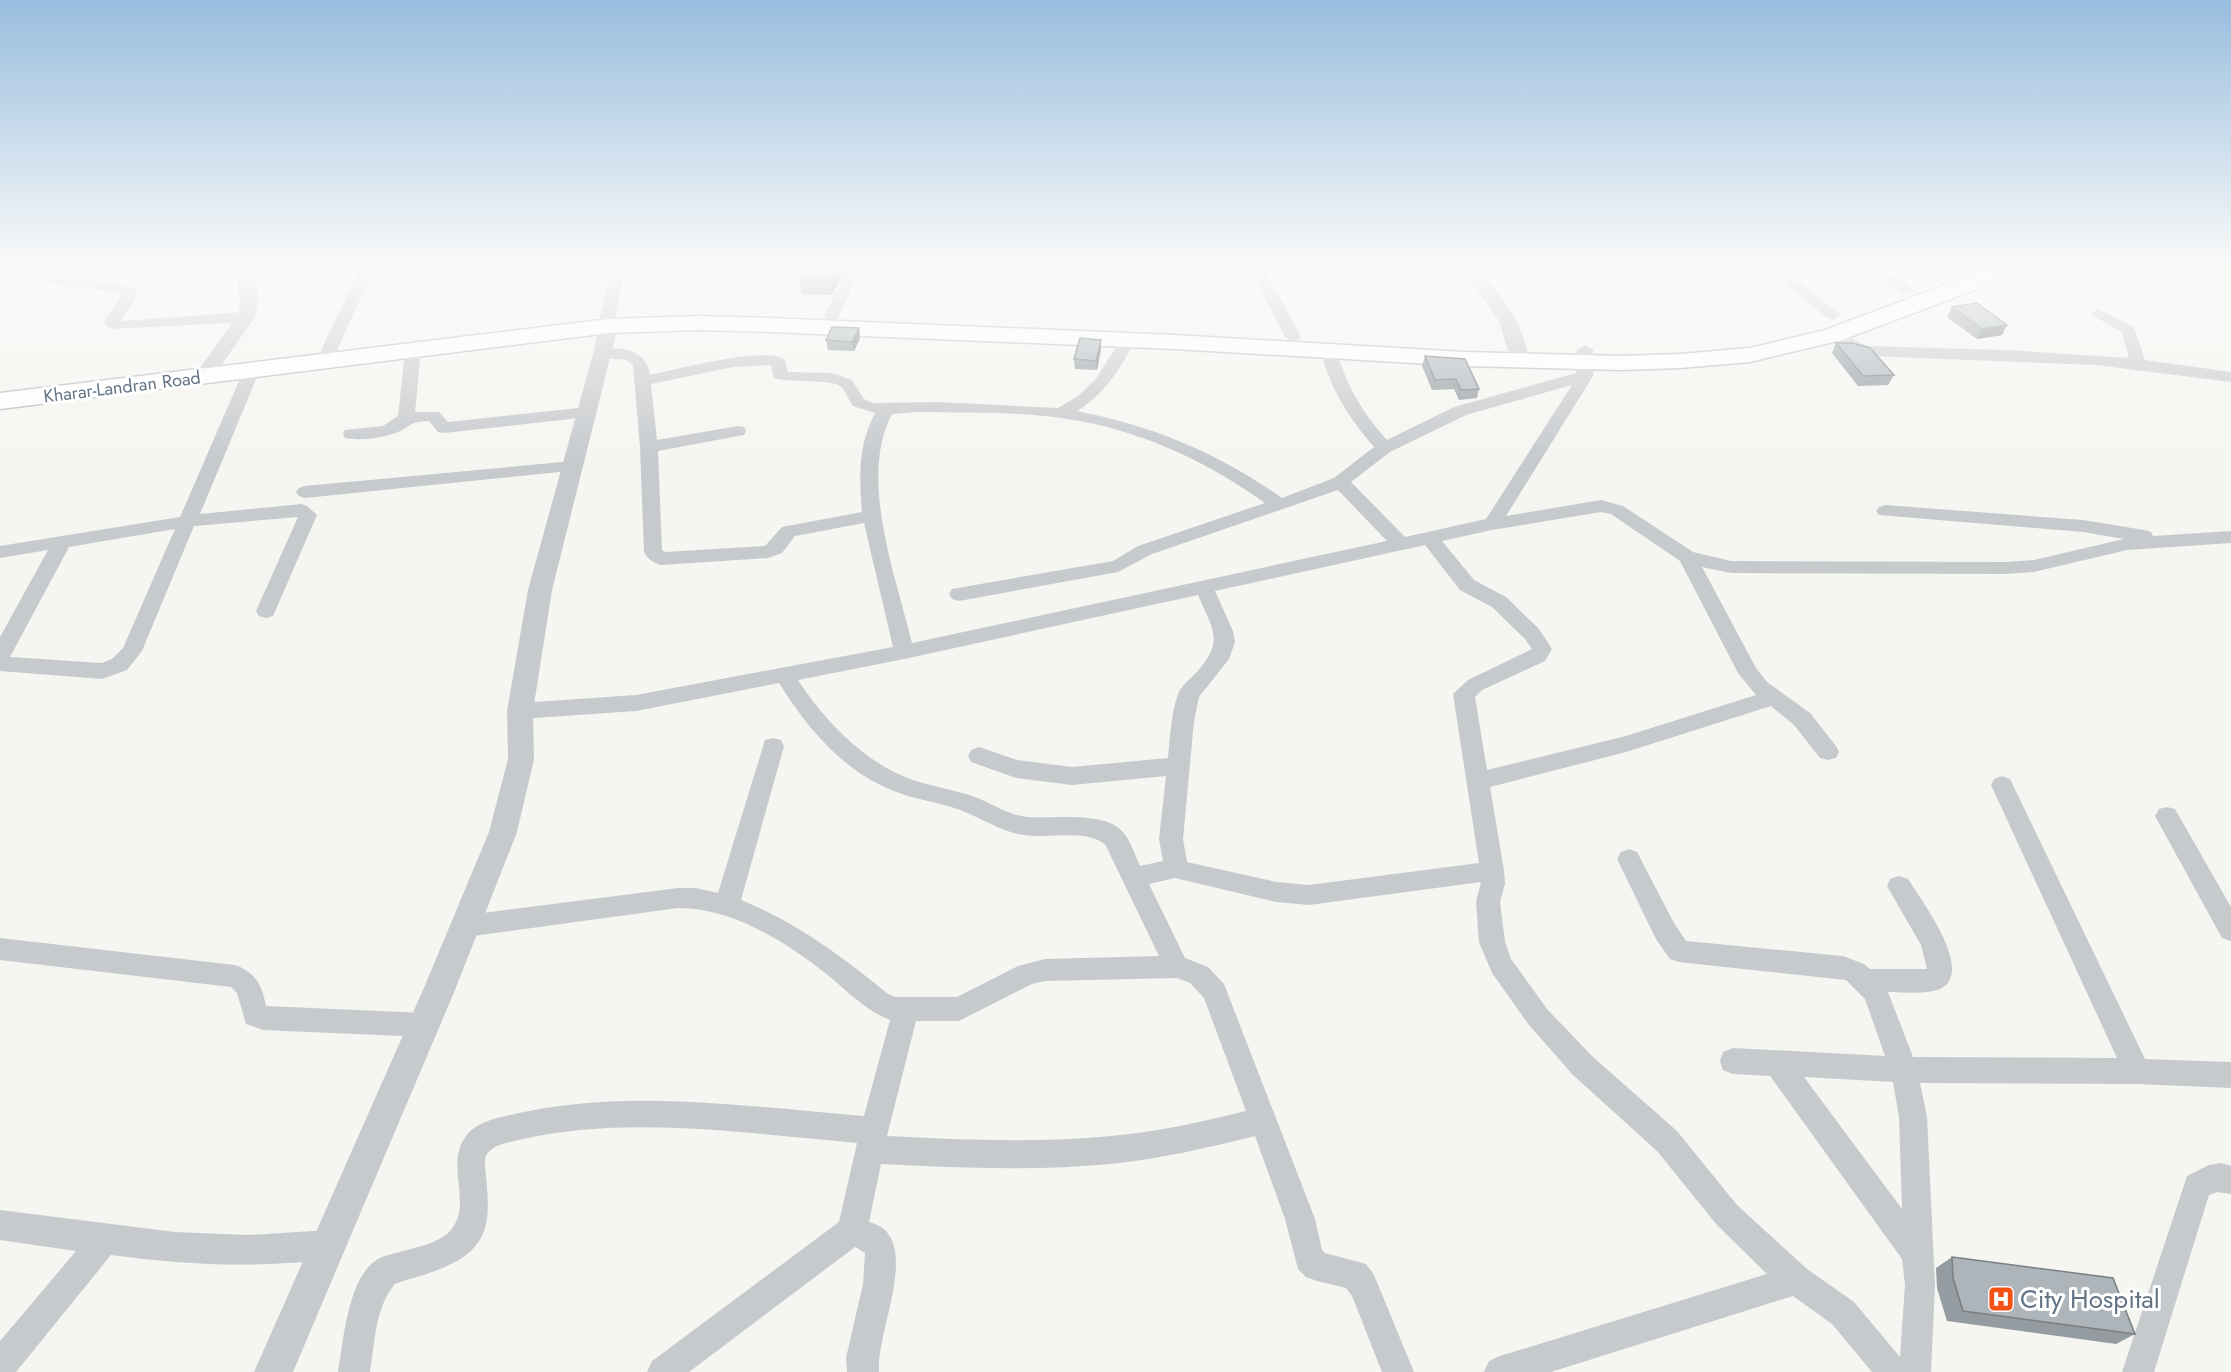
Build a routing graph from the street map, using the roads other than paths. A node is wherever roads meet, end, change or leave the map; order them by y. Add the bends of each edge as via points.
1 (235, 332) edge
2 (337, 332) edge
3 (466, 332) edge
4 (536, 332) edge
5 (606, 332) edge
6 (927, 332) edge
7 (1184, 332) edge
8 (1290, 332) edge
9 (1513, 332) edge
10 (1814, 332) edge
11 (1839, 332) edge
12 (2130, 332) edge
13 (1293, 337) junction
14 (1127, 341) junction
15 (1328, 349) junction
16 (329, 350) junction
17 (412, 351) junction
18 (603, 354) junction
19 (1518, 354) junction
20 (2138, 362) junction
21 (1586, 363) junction
22 (208, 370) junction
23 (247, 372) junction
24 (2231, 377) edge
25 (643, 381) junction
26 (0, 390) edge
27 (0, 401) edge
28 (886, 409) junction
29 (588, 411) junction
30 (1061, 413) junction
31 (406, 417) junction
32 (738, 431) dead end
33 (351, 434) dead end
34 (649, 447) junction
35 (1384, 447) junction
36 (573, 466) junction
37 (1340, 482) junction
38 (305, 492) dead end
39 (1280, 506) junction
40 (1885, 511) dead end
41 (872, 516) junction
42 (189, 521) junction
43 (1492, 524) junction
44 (2231, 537) edge
45 (1430, 539) junction
46 (2168, 541) junction
47 (62, 542) junction
48 (1401, 544) junction
49 (0, 552) edge
50 (1687, 557) junction
51 (1204, 587) junction
52 (958, 594) dead end
53 (266, 611) dead end
54 (904, 652) junction
55 (0, 656) edge
56 (0, 664) edge
57 (784, 675) junction
58 (1772, 698) junction
59 (520, 711) junction
60 (773, 746) dead end
61 (1828, 752) dead end
62 (979, 756) dead end
63 (1176, 766) junction
64 (1477, 781) junction
65 (2002, 785) dead end
66 (2168, 816) dead end
67 (1629, 859) dead end
68 (1176, 868) junction
69 (1492, 871) junction
70 (1134, 878) junction
71 (1899, 886) dead end
72 (727, 905) junction
73 (466, 926) junction
74 (2231, 930) edge
75 (0, 949) edge
76 (1177, 967) junction
77 (1866, 981) junction
78 (906, 1010) junction
79 (424, 1025) junction
80 (1733, 1061) dead end
81 (1777, 1063) junction
82 (1904, 1070) junction
83 (2136, 1071) junction
84 (2231, 1075) edge
85 (1263, 1120) junction
86 (872, 1140) junction
87 (2231, 1180) edge
88 (0, 1225) edge
89 (852, 1231) junction
90 (104, 1240) junction
91 (328, 1245) junction
92 (1917, 1254) junction
93 (1796, 1280) junction
94 (0, 1366) edge
95 (273, 1372) edge
96 (354, 1372) edge
97 (663, 1372) edge
98 (862, 1372) edge
99 (1398, 1372) edge
100 (1500, 1372) edge
101 (1892, 1372) edge
102 (1915, 1372) edge
103 (2138, 1372) edge

1 - 22 street
2 - 16 street
3 - 16 highway
4 - 17 highway, Kharar-Landran Road
5 - 18 street
6 - 14 highway
7 - 13 highway
8 - 13 street
9 - 19 street
10 - 21 highway via 1750,355 1680,362
11 - 20 street via 1853,347 1868,351 2052,355
12 - 20 street
13 - 19 highway
14 - 15 highway
14 - 30 street via 1098,389
15 - 19 highway
15 - 35 street via 1346,401
16 - 22 highway
17 - 23 highway, Kharar-Landran Road
17 - 31 street
18 - 25 street via 638,358
18 - 29 street
19 - 21 highway
20 - 24 street
21 - 35 street via 1460,411
21 - 43 street
22 - 23 highway, Kharar-Landran Road
22 - 26 highway
22 - 27 highway, Kharar-Landran Road
23 - 42 street
25 - 28 street via 733,362 776,360 780,375 840,380 850,386 859,405
25 - 34 street
28 - 30 street
28 - 41 street via 869,446
29 - 31 street via 444,428 433,416
29 - 36 street
30 - 39 street via 1137,431 1196,453
31 - 33 street via 396,428
32 - 34 street
34 - 41 street via 654,552 661,559 768,552 789,531
35 - 37 street
36 - 38 street
36 - 59 street via 540,590
37 - 39 street
37 - 48 street
39 - 52 street via 1145,550 1118,566
40 - 46 street via 2084,526
41 - 54 street
42 - 47 street
42 - 53 street via 291,510 302,510 308,515
42 - 56 street via 132,651 117,667 102,671
43 - 45 street
43 - 50 street via 1601,506 1617,510
44 - 46 street
45 - 48 street
45 - 64 street via 1467,585 1499,602 1542,649 1539,656 1464,694
46 - 50 street via 2108,547 2034,566 1988,569 1731,567
47 - 49 street
47 - 55 street
48 - 51 street
50 - 58 street via 1748,673
51 - 54 street
51 - 63 street via 1225,642 1214,667 1189,694
54 - 57 street
57 - 59 street via 614,706
57 - 70 street via 815,718 881,775 932,795 966,803 1012,824 1108,831
58 - 61 street via 1802,719
58 - 64 street via 1626,744
59 - 73 street via 521,759 503,832
60 - 72 street
62 - 63 street via 1039,774 1072,776
63 - 68 street via 1170,839
64 - 69 street
65 - 83 street
66 - 74 street
67 - 77 street via 1665,932 1679,951 1831,965 1855,972
68 - 69 street via 1276,892 1309,895
68 - 70 street
69 - 93 street via 1488,902 1492,942 1501,965 1538,1017 1583,1066 1667,1141 1727,1215
70 - 76 street
71 - 77 street via 1936,953 1942,967 1940,975 1932,980
72 - 73 street via 678,898
72 - 78 street via 807,946 879,1002
73 - 79 street
75 - 79 street via 235,976 245,980 255,1016 263,1018
76 - 78 street via 1045,970 1021,977 959,1009
76 - 85 street via 1195,970 1215,992
77 - 82 street via 1875,992
78 - 86 street
79 - 91 street
80 - 81 street
81 - 82 street
81 - 92 street
82 - 83 street
82 - 92 street via 1916,1147
83 - 84 street
85 - 86 street via 1192,1138 1113,1150 995,1155
85 - 99 street via 1300,1219 1309,1258 1317,1266 1354,1275 1363,1286
86 - 89 street
86 - 96 street via 694,1116 619,1114 555,1120 488,1135 475,1146 471,1157 476,1209 469,1227 460,1242 444,1253 385,1272 376,1282 369,1298
87 - 103 street via 2221,1176 2197,1186
88 - 90 street
89 - 97 street
89 - 98 street via 872,1238 880,1248 881,1266
90 - 91 street via 202,1250
90 - 94 street
91 - 95 street
92 - 102 street via 1920,1285
93 - 100 street
93 - 101 street via 1843,1313

